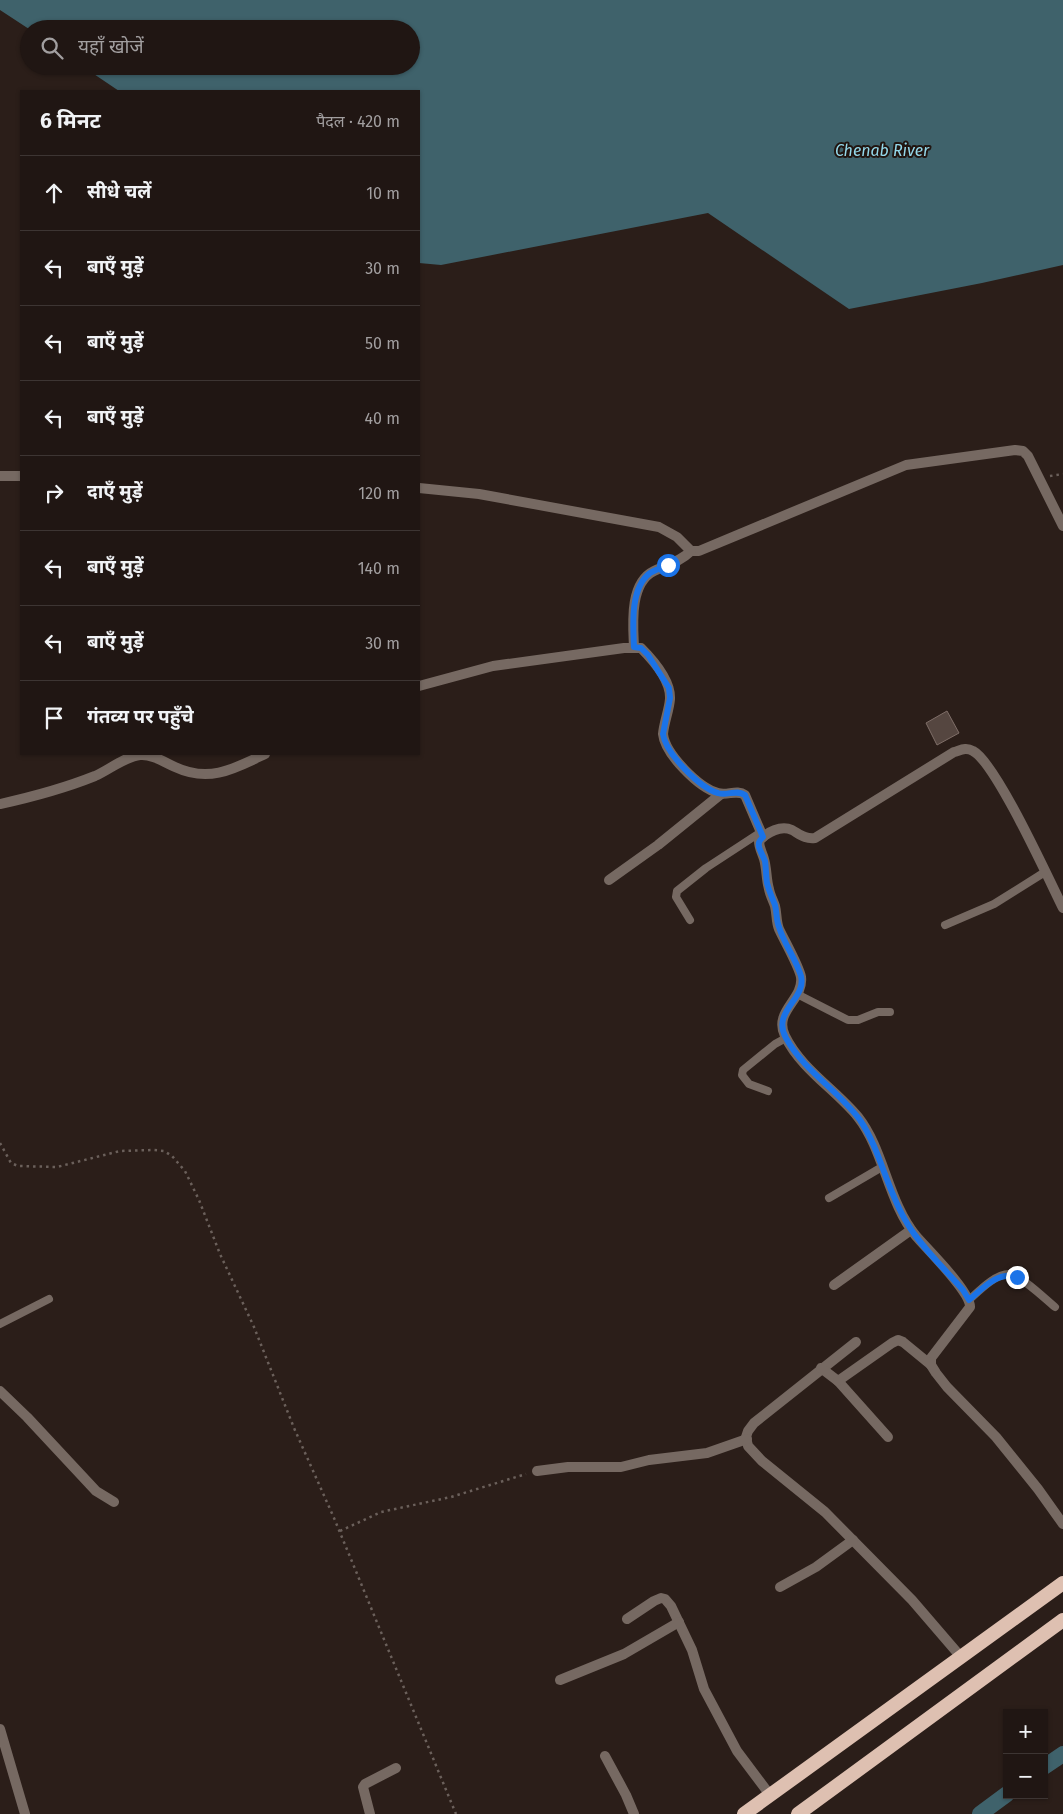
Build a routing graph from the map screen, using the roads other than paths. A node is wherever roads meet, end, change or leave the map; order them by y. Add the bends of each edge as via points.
1 (0, 476) edge
2 (20, 476) edge
3 (420, 488) edge
4 (1063, 526) edge
5 (691, 551) junction
6 (634, 647) junction
7 (420, 686) edge
8 (138, 755) edge
9 (149, 755) edge
10 (263, 755) edge
11 (720, 794) junction
12 (0, 804) edge
13 (762, 834) junction
14 (1045, 872) junction
15 (608, 880) dead end
16 (1063, 908) edge
17 (690, 920) dead end
18 (945, 925) dead end
19 (797, 994) junction
20 (890, 1012) dead end
21 (786, 1038) junction
22 (768, 1091) dead end
23 (882, 1167) junction
24 (829, 1198) dead end
25 (911, 1230) junction
26 (834, 1285) dead end
27 (49, 1299) dead end
28 (969, 1300) junction
29 (1054, 1307) dead end
30 (0, 1324) edge
31 (856, 1342) dead end
32 (931, 1365) junction
33 (821, 1368) junction
34 (838, 1381) junction
35 (0, 1391) edge
36 (888, 1438) dead end
37 (747, 1439) junction
38 (537, 1471) road end
39 (114, 1502) dead end
40 (1063, 1524) edge
41 (853, 1540) junction
42 (1063, 1583) edge
43 (780, 1587) dead end
44 (627, 1620) dead end
45 (1063, 1620) edge
46 (679, 1622) junction
47 (961, 1658) junction
48 (560, 1680) dead end
49 (0, 1729) edge
50 (605, 1756) dead end
51 (396, 1768) dead end
52 (770, 1796) junction
53 (25, 1814) edge
54 (370, 1814) edge
55 (634, 1814) edge
56 (744, 1814) edge
57 (798, 1814) edge

1 - 2 street
3 - 5 street via 479,494 659,527 677,537
4 - 5 street via 1028,456 1015,450 906,465 729,540
5 - 6 street via 651,572 642,582 634,602
6 - 7 street via 493,666
6 - 11 street via 641,648 648,655 669,688 663,734 670,752 696,779
8 - 12 street via 67,786
9 - 10 street via 181,770 202,775 219,774
11 - 13 street via 742,792
11 - 15 street via 658,845
13 - 14 street via 783,829 804,838 815,838 964,748 979,756 995,778
13 - 17 lane via 706,868 677,891 676,897
13 - 19 street via 759,846 778,926 801,977
14 - 16 street
14 - 18 lane via 994,904
19 - 20 lane via 848,1020
19 - 21 street via 783,1020
21 - 22 lane via 743,1070 742,1075 748,1084
21 - 23 street via 800,1058 858,1118 868,1132
23 - 24 lane
23 - 25 street
25 - 26 street
25 - 28 street
27 - 30 lane
28 - 29 lane via 996,1278 1009,1274
28 - 32 street via 970,1307 931,1358
31 - 33 street
32 - 34 street via 898,1340
32 - 40 street via 947,1387 1002,1444
33 - 34 street
33 - 37 street via 754,1423 748,1430
34 - 36 street
35 - 39 street via 96,1491
37 - 38 street via 707,1453 621,1467 568,1467
37 - 41 street via 748,1446 762,1461 825,1512
41 - 43 street via 816,1567
41 - 47 street via 912,1600
42 - 47 highway
44 - 46 street via 661,1598 666,1599
45 - 57 highway
46 - 48 street via 624,1654
46 - 52 street via 704,1689 737,1751
47 - 52 highway
49 - 53 street
50 - 55 street
51 - 54 street via 365,1784
52 - 56 highway

